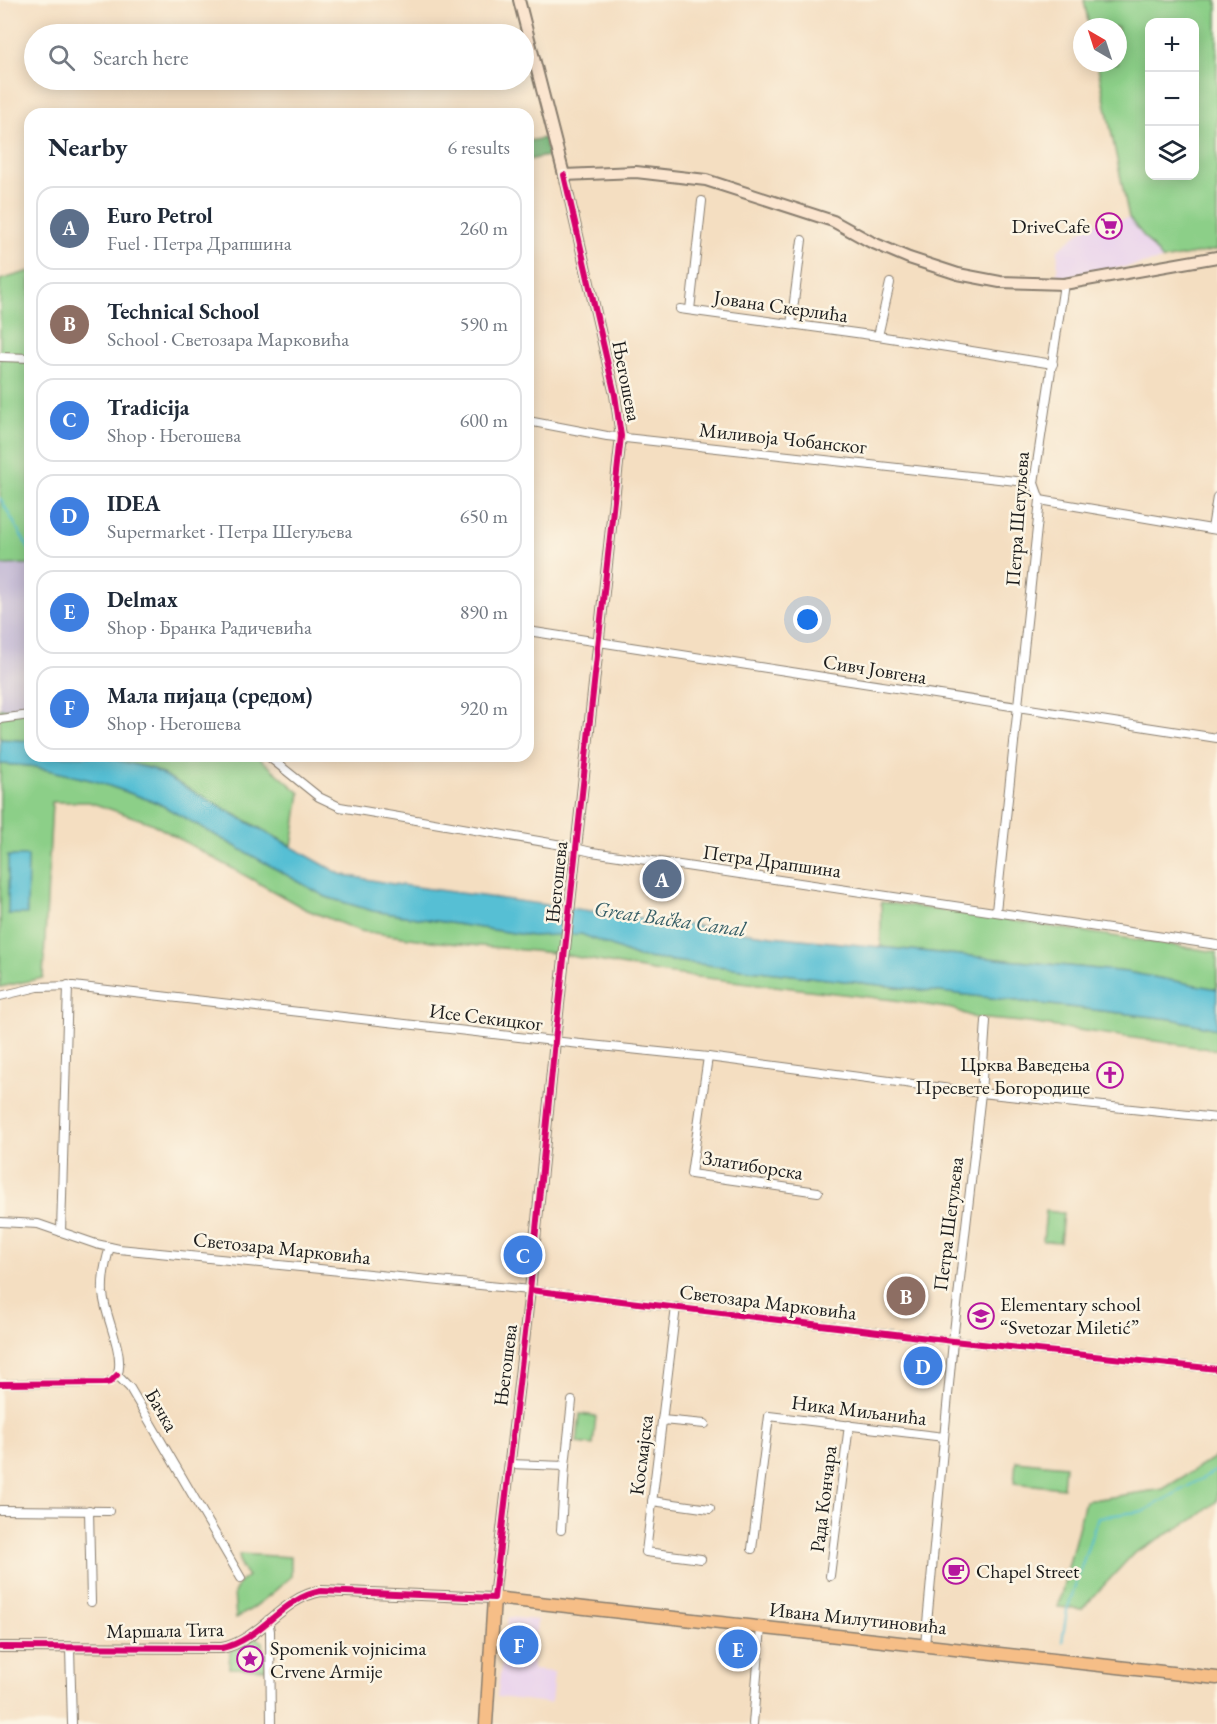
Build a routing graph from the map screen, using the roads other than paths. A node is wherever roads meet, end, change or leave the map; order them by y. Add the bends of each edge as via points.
1 (519, 0) edge
2 (525, 24) edge
3 (534, 58) edge
4 (564, 175) junction
5 (702, 201) dead end
6 (802, 240) dead end
7 (1217, 257) edge
8 (890, 283) dead end
9 (1064, 284) junction
10 (680, 309) dead end
11 (690, 310) junction
12 (791, 325) junction
13 (878, 336) junction
14 (0, 357) edge
15 (24, 358) edge
16 (1053, 364) junction
17 (534, 423) edge
18 (621, 436) junction
19 (1034, 483) junction
20 (1217, 497) edge
21 (1040, 500) junction
22 (1215, 530) edge
23 (534, 632) edge
24 (599, 643) junction
25 (1018, 707) junction
26 (24, 716) edge
27 (0, 719) edge
28 (1217, 738) edge
29 (275, 762) edge
30 (576, 849) junction
31 (996, 911) junction
32 (1217, 945) edge
33 (68, 985) junction
34 (0, 996) edge
35 (986, 1021) dead end
36 (555, 1041) junction
37 (708, 1057) junction
38 (981, 1093) junction
39 (1217, 1118) edge
40 (818, 1192) dead end
41 (0, 1222) edge
42 (61, 1232) junction
43 (110, 1247) junction
44 (530, 1290) junction
45 (676, 1307) junction
46 (953, 1341) junction
47 (1217, 1368) edge
48 (117, 1375) junction
49 (0, 1383) edge
50 (572, 1401) dead end
51 (662, 1420) junction
52 (705, 1424) dead end
53 (849, 1425) junction
54 (944, 1437) junction
55 (510, 1464) junction
56 (565, 1466) junction
57 (652, 1501) junction
58 (710, 1509) dead end
59 (0, 1510) edge
60 (88, 1510) junction
61 (109, 1511) dead end
62 (561, 1530) dead end
63 (752, 1549) dead end
64 (701, 1558) dead end
65 (830, 1576) dead end
66 (241, 1578) dead end
67 (494, 1598) junction
68 (91, 1602) dead end
69 (268, 1620) junction
70 (761, 1627) junction
71 (925, 1646) junction
72 (0, 1647) edge
73 (70, 1648) junction
74 (1217, 1678) edge
75 (72, 1724) edge
76 (271, 1724) edge
77 (486, 1724) edge
78 (753, 1724) edge

1 - 2 main road, Његошева
3 - 4 main road, Његошева
4 - 9 main road via 636,172 706,180 833,221 871,242 958,274 1000,282
4 - 18 street, Његошева
5 - 11 street
6 - 12 street
7 - 9 main road
8 - 13 street
9 - 16 street, Петра Шегуљева
10 - 11 street, Јована Скерлића
11 - 12 street, Јована Скерлића
12 - 13 street, Јована Скерлића
13 - 16 street, Јована Скерлића
14 - 15 street
16 - 19 street, Петра Шегуљева
17 - 18 street, Миливоја Чобанског
18 - 19 street, Миливоја Чобанског
18 - 24 street, Његошева
19 - 21 street, Петра Шегуљева
20 - 22 street
21 - 22 street
21 - 25 street, Петра Шегуљева
23 - 24 street, Сивч Јовгена
24 - 25 street, Сивч Јовгена
24 - 30 street, Његошева
25 - 28 street, Сивч Јовгена
25 - 31 street, Петра Шегуљева
26 - 27 street
29 - 30 street, Петра Драпшина via 319,797 340,807
30 - 31 street, Петра Драпшина
30 - 36 street, Његошева
31 - 32 street, Петра Драпшина
33 - 34 street, Исе Секицког
33 - 36 street, Исе Секицког
33 - 42 street
35 - 38 street, Петра Шегуљева
36 - 37 street, Исе Секицког
36 - 44 street, Његошева
37 - 38 street, Исе Секицког
37 - 40 street, Златиборска via 691,1174
38 - 39 street, Исе Секицког
38 - 46 street, Петра Шегуљева
41 - 42 street, Светозара Марковића via 32,1223
42 - 43 street, Светозара Марковића
43 - 44 street, Светозара Марковића
43 - 48 street via 103,1291 119,1362
44 - 45 street, Светозара Марковића
44 - 55 street, Његошева
45 - 46 street, Светозара Марковића
45 - 51 street, Космајска
46 - 47 street, Светозара Марковића
46 - 54 street, Петра Шегуљева
48 - 49 street via 105,1383
48 - 66 street, Бачка via 130,1388
50 - 56 street
51 - 52 street
51 - 57 street, Космајска
53 - 54 street, Ника Миљанића
53 - 63 street, Ника Миљанића via 770,1416
53 - 65 street, Рада Кончара
54 - 71 street, Петра Шегуљева
55 - 56 street
55 - 67 street, Његошева
56 - 62 street
57 - 58 street
57 - 64 street, Космајска via 645,1552
59 - 60 street
60 - 61 street
60 - 68 street
67 - 69 street, Маршала Тита via 321,1591 300,1597
67 - 70 main road, Ивана Милутиновића
67 - 77 main road, Његошева
69 - 73 street, Маршала Тита via 243,1640 222,1648
69 - 76 street
70 - 71 main road, Ивана Милутиновића
70 - 78 street
71 - 74 main road, Ивана Милутиновића
72 - 73 street, Маршала Тита
73 - 75 street

